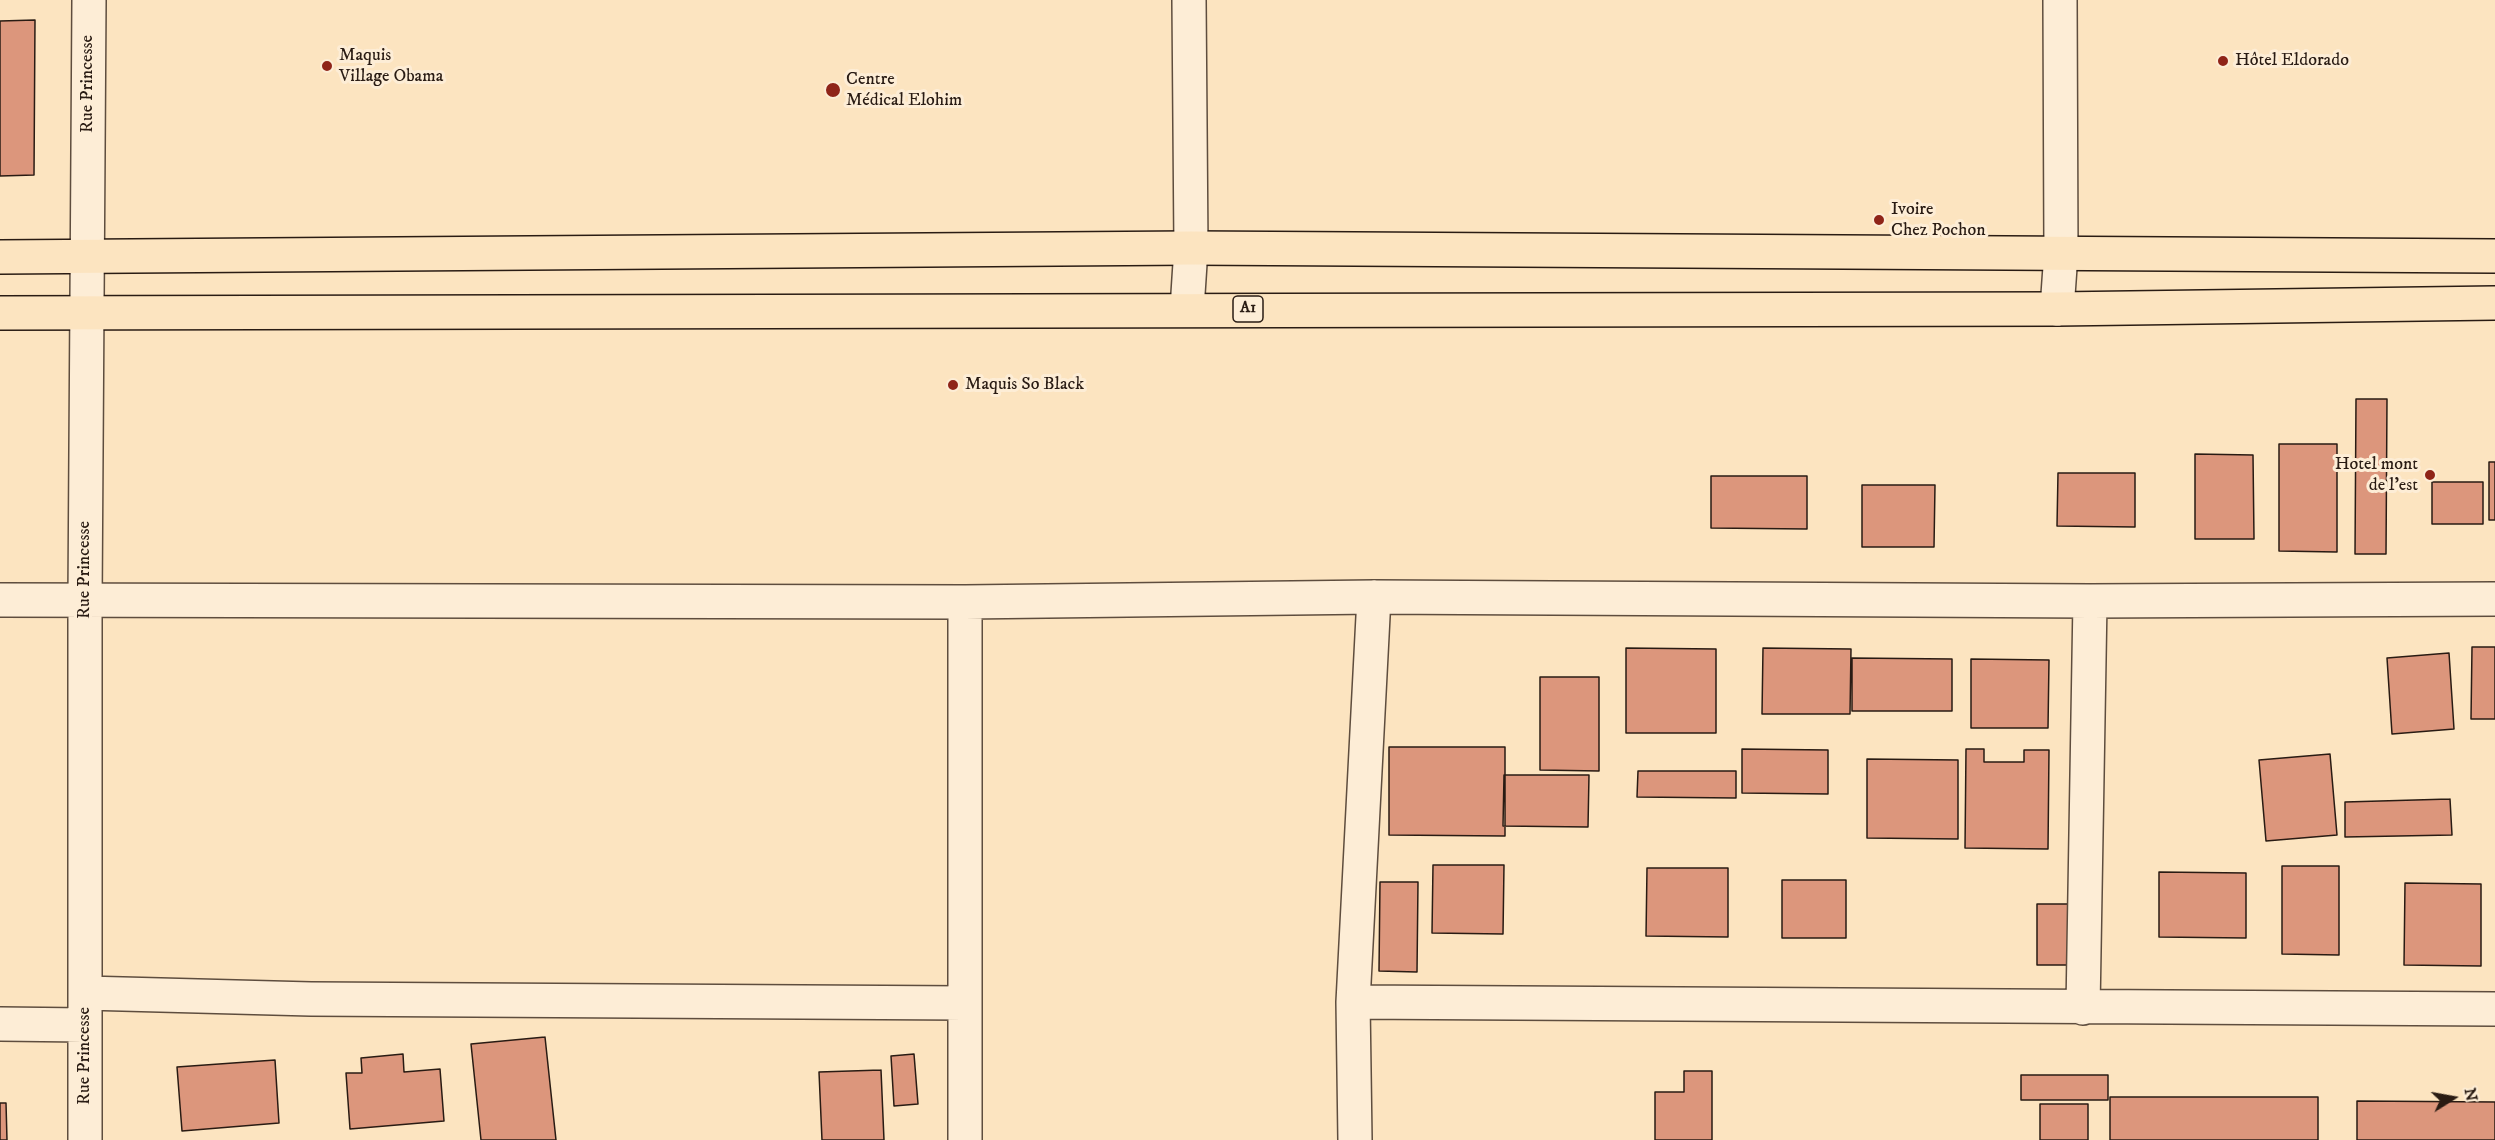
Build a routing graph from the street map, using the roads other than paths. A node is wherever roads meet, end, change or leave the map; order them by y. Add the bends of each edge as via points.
1 (89, 0) edge
2 (1189, 0) edge
3 (2060, 0) edge
4 (1191, 248) junction
5 (2061, 253) junction
6 (2495, 256) edge
7 (0, 257) edge
8 (88, 257) junction
9 (2495, 303) edge
10 (1187, 309) junction
11 (2057, 309) junction
12 (0, 313) edge
13 (87, 314) junction
14 (1374, 597) junction
15 (2495, 599) edge
16 (0, 600) edge
17 (85, 600) junction
18 (2090, 601) junction
19 (965, 602) junction
20 (1353, 1002) junction
21 (964, 1003) junction
22 (2083, 1008) junction
23 (85, 1009) junction
24 (2495, 1009) edge
25 (0, 1024) edge
26 (85, 1140) edge
27 (965, 1140) edge
28 (1355, 1140) edge

1 - 8 street, Rue Princesse
2 - 4 street
3 - 5 street
4 - 5 main road
4 - 8 main road
4 - 10 street
5 - 6 main road
5 - 11 street
7 - 8 main road
8 - 13 street, Rue Princesse
9 - 11 main road, A1
10 - 11 main road, A1
10 - 13 main road, A1
12 - 13 main road, A1
13 - 17 street, Rue Princesse
14 - 18 street
14 - 19 street
14 - 20 street
15 - 18 street
16 - 17 street
17 - 19 street
17 - 23 street, Rue Princesse
18 - 22 street
19 - 21 street
20 - 22 street
20 - 28 street
21 - 23 street via 323,999
21 - 27 street
22 - 24 street
23 - 25 street
23 - 26 street, Rue Princesse

